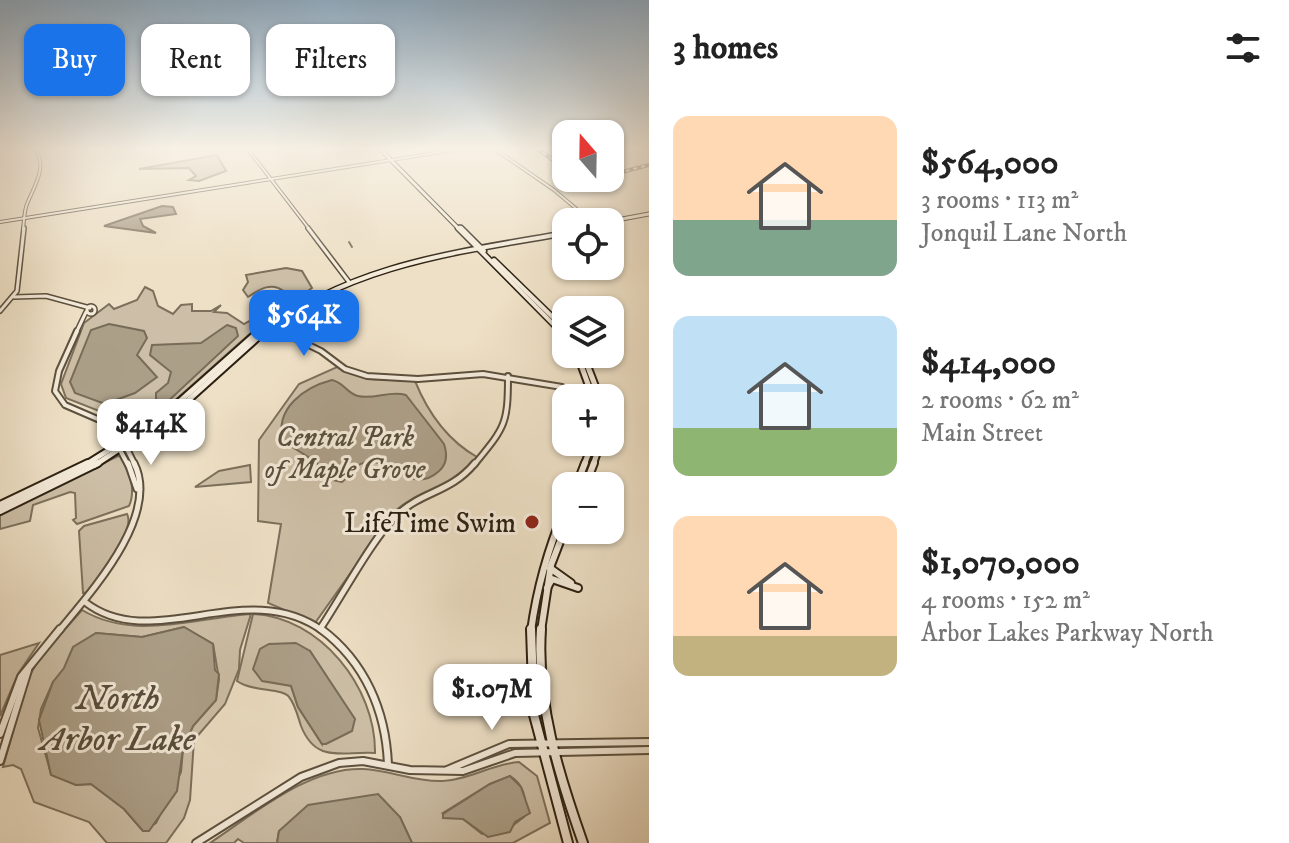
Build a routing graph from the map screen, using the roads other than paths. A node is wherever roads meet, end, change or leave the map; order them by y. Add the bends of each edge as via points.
1 (36, 187) edge
2 (215, 187) edge
3 (274, 187) edge
4 (418, 187) edge
5 (420, 187) edge
6 (550, 187) edge
7 (574, 208) edge
8 (649, 215) edge
9 (25, 218) junction
10 (624, 220) edge
11 (449, 221) junction
12 (0, 222) edge
13 (460, 227) junction
14 (552, 234) edge
15 (480, 249) junction
16 (348, 281) junction
17 (14, 297) junction
18 (544, 310) junction
19 (0, 311) edge
20 (552, 317) edge
21 (552, 320) edge
22 (270, 324) junction
23 (508, 376) junction
24 (552, 385) edge
25 (123, 446) junction
26 (0, 508) edge
27 (552, 535) edge
28 (558, 544) edge
29 (549, 565) junction
30 (85, 602) junction
31 (540, 611) junction
32 (320, 629) junction
33 (28, 667) junction
34 (0, 734) edge
35 (649, 742) edge
36 (541, 748) junction
37 (554, 749) junction
38 (649, 750) edge
39 (0, 761) edge
40 (388, 765) junction
41 (196, 843) edge
42 (568, 843) edge
43 (583, 843) edge

1 - 9 street
2 - 9 street
3 - 16 street
4 - 11 main road
5 - 13 main road
6 - 7 street
8 - 10 main road
9 - 12 street
9 - 17 street
11 - 13 main road
11 - 15 main road
13 - 15 main road
14 - 15 main road
15 - 16 main road
15 - 18 main road
16 - 22 main road via 307,298
17 - 19 street
17 - 25 street via 46,296 86,311 55,391 65,405 104,420
18 - 20 main road
18 - 21 main road
22 - 23 street via 354,373 418,379
22 - 25 main road
23 - 24 street
23 - 32 street via 508,417 500,433 460,481 395,516
25 - 26 main road
25 - 30 street via 137,490 125,544
27 - 36 main road via 531,606 529,659
28 - 29 main road
29 - 31 main road
29 - 31 main road via 578,588 550,580
30 - 32 street via 98,612 136,622 278,609
30 - 33 street
31 - 37 main road via 540,670
32 - 40 street via 350,658 374,696 387,727
33 - 34 street
33 - 39 street
35 - 37 street
36 - 37 street
36 - 40 street via 463,771
36 - 42 main road
37 - 38 street
37 - 43 main road
40 - 41 street via 351,761 313,771

